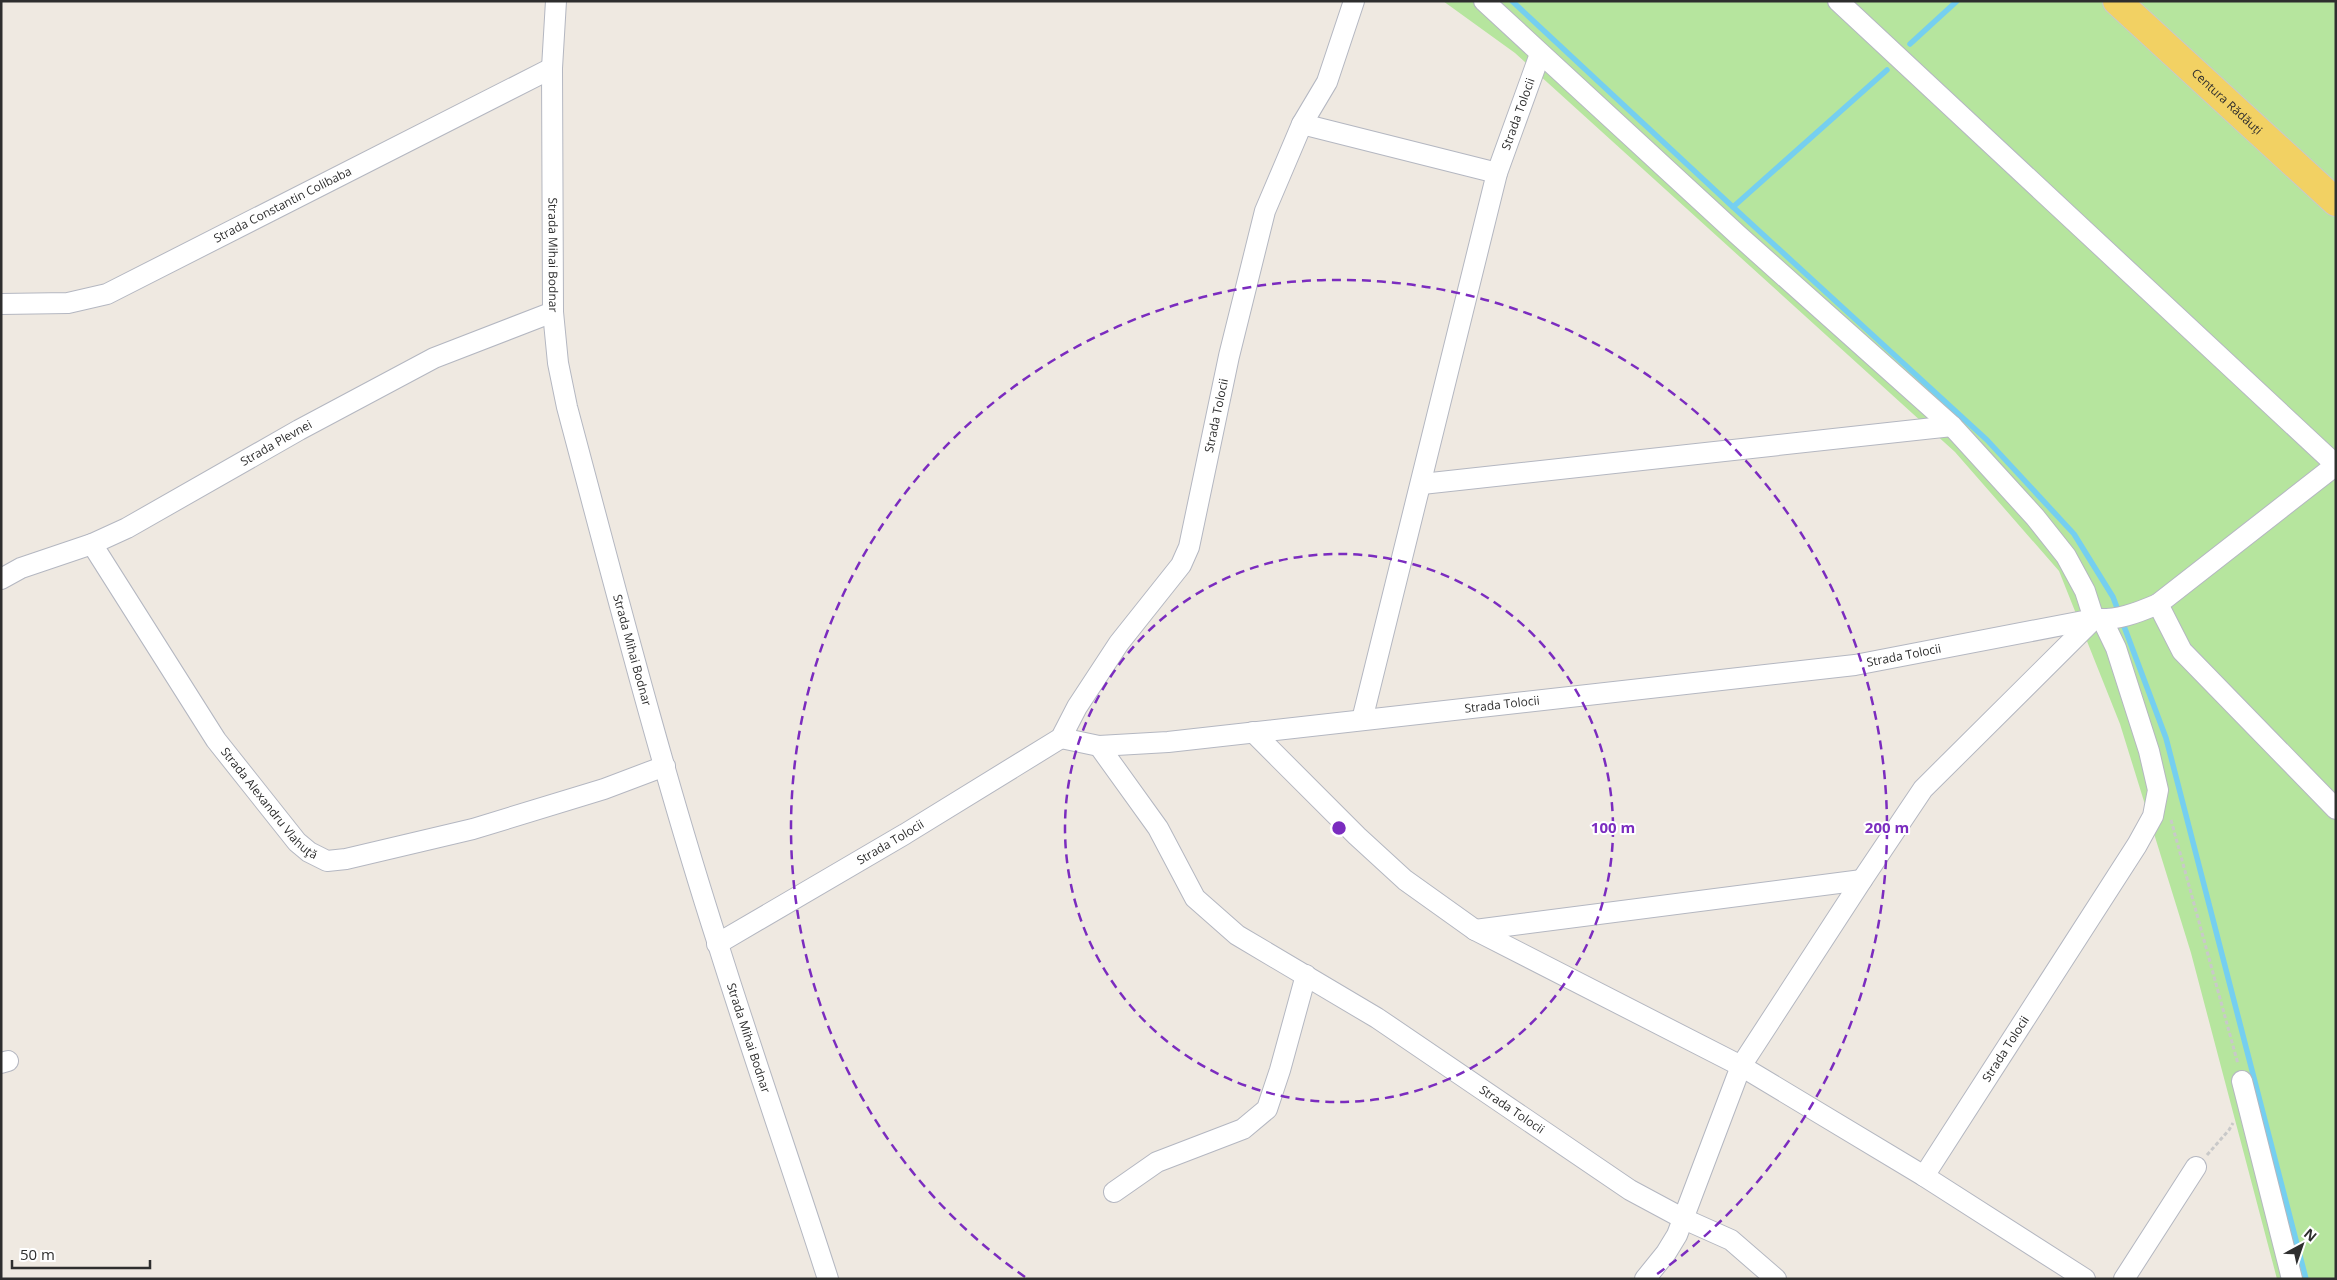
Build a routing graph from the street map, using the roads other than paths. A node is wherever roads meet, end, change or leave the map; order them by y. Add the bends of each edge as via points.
1 (556, 1) edge
2 (1354, 1) edge
3 (1484, 1) edge
4 (1838, 1) edge
5 (2116, 1) edge
6 (1540, 54) junction
7 (552, 68) junction
8 (1302, 124) junction
9 (1497, 174) junction
10 (2336, 202) edge
11 (1, 304) edge
12 (554, 312) junction
13 (1952, 426) junction
14 (2336, 465) edge
15 (1422, 484) junction
16 (92, 544) junction
17 (1, 578) edge
18 (2158, 604) junction
19 (2102, 619) junction
20 (1362, 720) junction
21 (1253, 732) junction
22 (1061, 738) junction
23 (1099, 746) junction
24 (665, 766) junction
25 (2336, 809) edge
26 (1862, 880) junction
27 (1475, 930) junction
28 (717, 944) junction
29 (1306, 975) junction
30 (1741, 1066) junction
31 (2242, 1080) road end
32 (2196, 1167) road end
33 (1924, 1176) junction
34 (1114, 1192) dead end
35 (1684, 1219) junction
36 (828, 1279) edge
37 (1645, 1279) edge
38 (1776, 1279) edge
39 (2085, 1279) edge
40 (2124, 1279) edge
41 (2292, 1279) edge

1 - 7 street, Strada Mihai Bodnar
2 - 8 street, Strada Tolocii via 1327,82
3 - 6 street
4 - 14 street
5 - 10 main road, Centura Rădăuți
6 - 9 street, Strada Tolocii
6 - 13 street
7 - 11 street, Strada Constantin Colibaba via 107,294 68,303
7 - 12 street, Strada Mihai Bodnar
8 - 9 street
8 - 22 street, Strada Tolocii via 1265,211 1229,356 1189,547 1181,565 1119,643
9 - 15 street, Strada Tolocii
12 - 16 street, Strada Plevnei via 434,358 127,528
12 - 24 street, Strada Mihai Bodnar via 558,364 567,407
13 - 15 street
13 - 19 street via 2066,556
14 - 18 street
15 - 20 street, Strada Tolocii
16 - 17 street, Strada Plevnei via 20,568
16 - 24 street, Strada Alexandru Vlahuţă via 216,740 297,842 327,861 473,829 604,789
18 - 19 street via 2132,614
18 - 25 street via 2182,652
19 - 20 street, Strada Tolocii via 1855,665
19 - 26 street via 1923,789
19 - 33 street, Strada Tolocii via 2119,657 2149,751 2158,790 2153,816
20 - 21 street, Strada Tolocii
21 - 23 street, Strada Tolocii
21 - 27 street via 1405,880
22 - 23 street, Strada Tolocii
22 - 28 street, Strada Tolocii
23 - 29 street, Strada Tolocii via 1158,828 1195,898 1237,935
24 - 28 street, Strada Mihai Bodnar
26 - 27 street
26 - 30 street
27 - 30 street
28 - 36 street, Strada Mihai Bodnar
29 - 34 street via 1267,1109 1243,1129 1157,1162
29 - 35 street, Strada Tolocii via 1376,1018 1630,1190
30 - 33 street
30 - 35 street
31 - 41 street
32 - 40 street
33 - 39 street
35 - 37 street via 1666,1253
35 - 38 street, Strada Tolocii via 1730,1240

